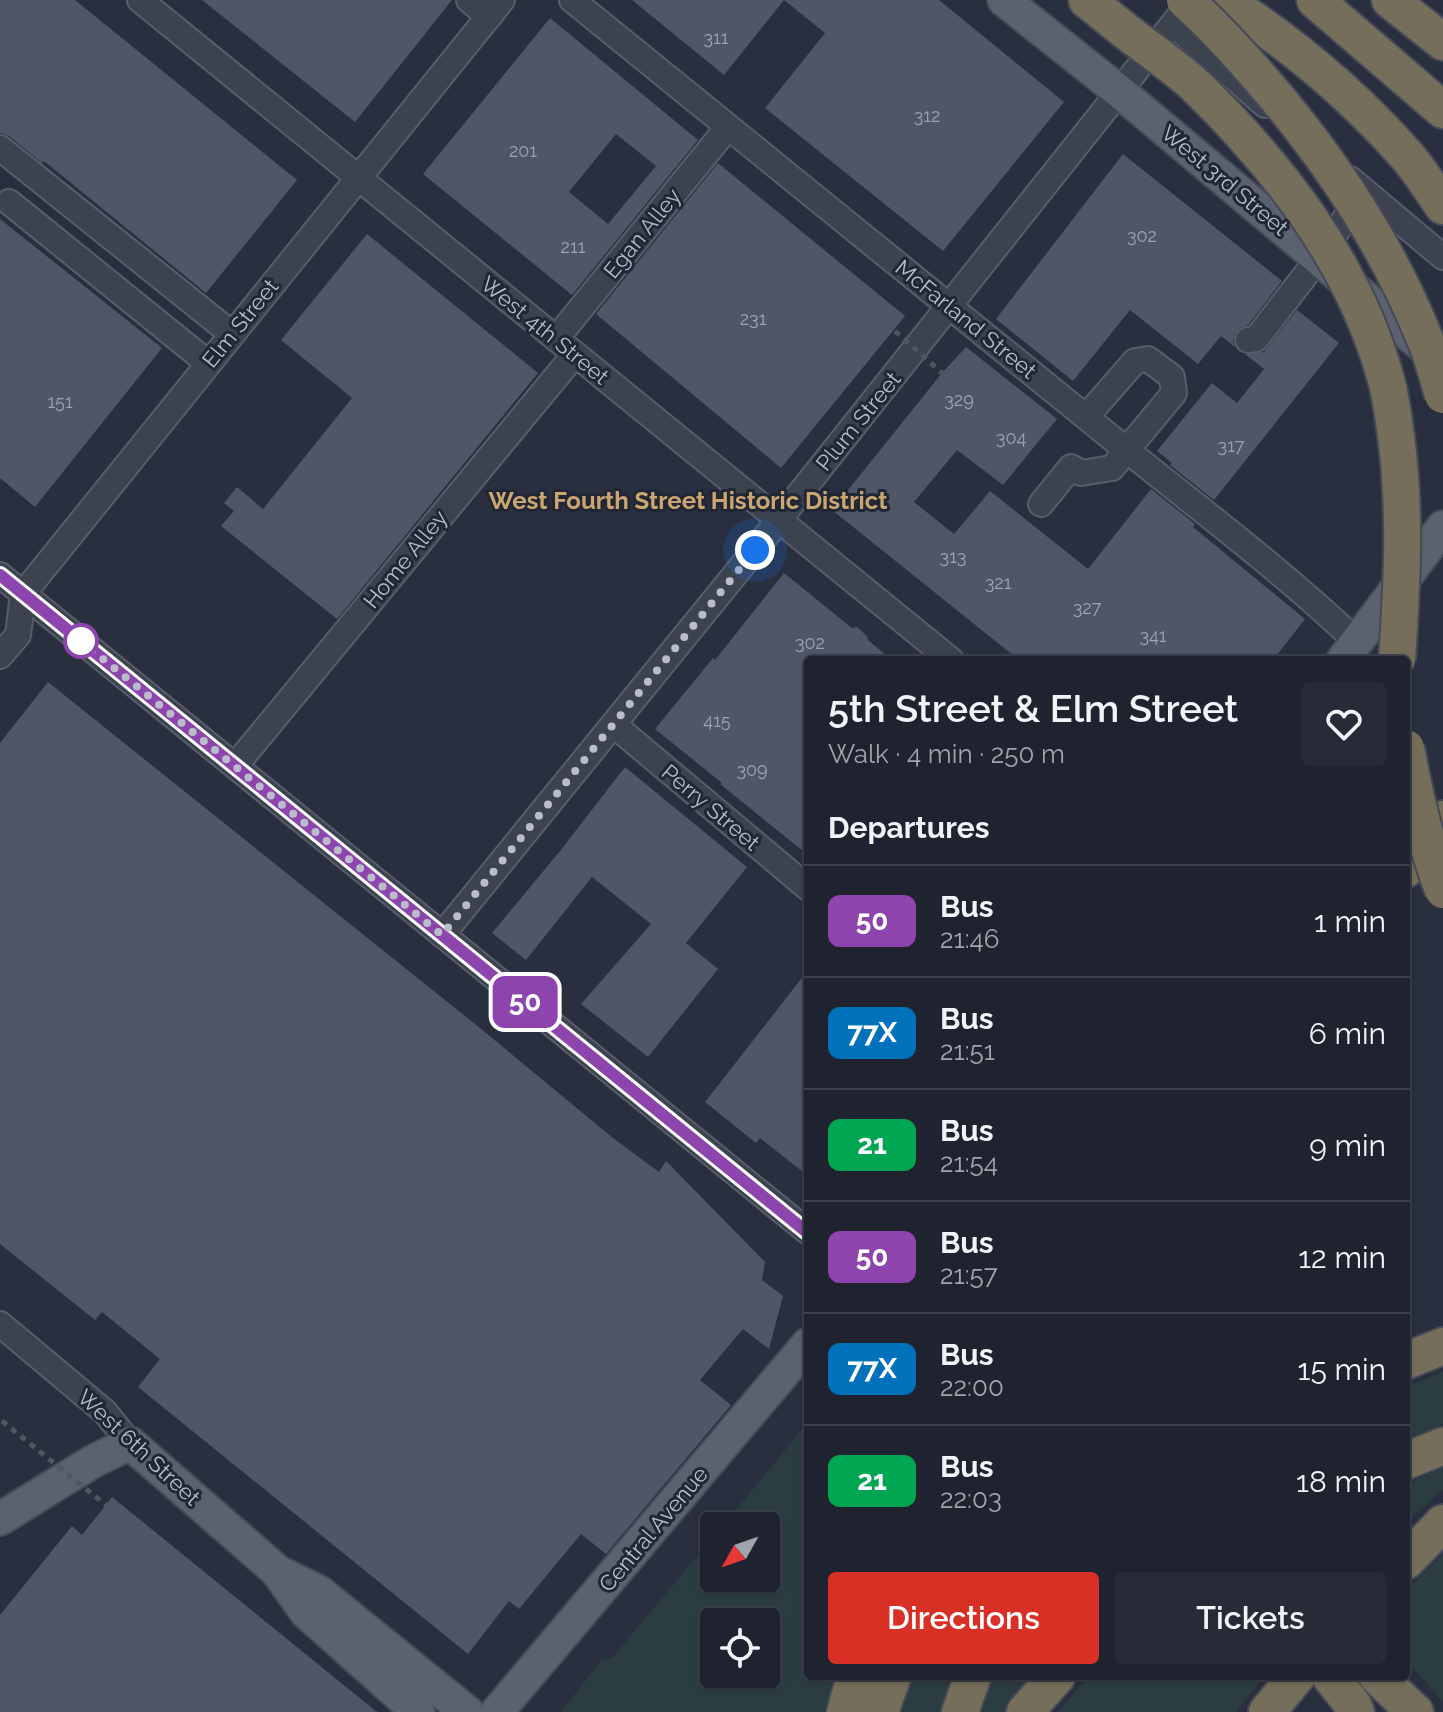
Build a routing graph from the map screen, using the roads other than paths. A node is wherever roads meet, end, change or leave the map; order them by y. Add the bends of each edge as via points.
1 (140, 0) edge
2 (469, 0) edge
3 (572, 0) edge
4 (1004, 0) edge
5 (1087, 0) edge
6 (1185, 0) edge
7 (1192, 0) edge
8 (1202, 0) edge
9 (1224, 0) edge
10 (1235, 0) edge
11 (1315, 0) edge
12 (1390, 0) edge
13 (495, 8) edge
14 (1443, 42) edge
15 (1120, 92) junction
16 (1443, 110) edge
17 (728, 127) junction
18 (0, 148) edge
19 (1443, 176) edge
20 (358, 177) junction
21 (1363, 191) junction
22 (9, 202) dead end
23 (1443, 206) edge
24 (1443, 257) edge
25 (1318, 259) junction
26 (950, 305) junction
27 (232, 334) junction
28 (1248, 340) dead end
29 (566, 346) junction
30 (208, 363) junction
31 (1443, 363) edge
32 (1443, 395) edge
33 (1086, 417) junction
34 (1126, 450) junction
35 (1041, 504) dead end
36 (779, 520) junction
37 (1443, 527) edge
38 (0, 575) edge
39 (23, 594) junction
40 (1350, 651) edge
41 (0, 656) edge
42 (946, 656) edge
43 (1397, 656) edge
44 (614, 725) junction
45 (235, 766) junction
46 (1410, 768) edge
47 (1443, 819) edge
48 (1410, 864) edge
49 (804, 885) edge
50 (1443, 890) edge
51 (442, 935) junction
52 (804, 1229) edge
53 (0, 1324) edge
54 (1443, 1346) edge
55 (804, 1349) edge
56 (1410, 1359) edge
57 (130, 1443) junction
58 (1443, 1446) edge
59 (1410, 1459) edge
60 (0, 1519) edge
61 (1443, 1523) edge
62 (1410, 1557) edge
63 (277, 1571) junction
64 (854, 1680) edge
65 (892, 1680) edge
66 (972, 1680) edge
67 (1053, 1680) edge
68 (1294, 1680) edge
69 (1333, 1680) edge
70 (1381, 1680) edge
71 (1410, 1707) edge
72 (418, 1712) edge
73 (467, 1712) edge
74 (497, 1712) edge
75 (845, 1712) edge
76 (880, 1712) edge
77 (960, 1712) edge
78 (1025, 1712) edge
79 (1267, 1712) edge
80 (1356, 1712) edge

1 - 20 street, West 4th Street
2 - 13 street
3 - 17 street, McFarland Street
4 - 15 main road, West 3rd Street
5 - 43 highway, bridge via 1193,83 1254,147 1298,200 1347,279 1386,378 1394,422 1403,539
6 - 32 highway, bridge via 1278,99 1350,197 1400,283
7 - 15 street, Plum Street
8 - 21 street via 1179,29
9 - 23 highway via 1265,27 1355,103 1409,158
10 - 19 street
11 - 16 highway
12 - 14 highway
13 - 20 street, Elm Street
15 - 25 main road, West 3rd Street
15 - 26 street, Plum Street
17 - 26 street, McFarland Street
17 - 29 street, Egan Alley
18 - 27 street
20 - 27 street, Elm Street
20 - 29 street, West 4th Street
21 - 24 street
21 - 25 street
22 - 30 street
25 - 28 street via 1256,339
25 - 31 main road, West 3rd Street
26 - 33 street, McFarland Street
26 - 36 street, Plum Street
27 - 30 street, Elm Street
29 - 36 street, West 4th Street
29 - 45 street, Home Alley
30 - 39 street, Elm Street
33 - 34 street, McFarland Street
33 - 34 street via 1135,361 1148,359 1172,377 1174,393
34 - 35 street via 1112,468 1081,473 1071,467
34 - 40 street, McFarland Street via 1316,603
36 - 42 street, West 4th Street
36 - 44 street, Plum Street
37 - 40 main road
38 - 39 street
39 - 41 street via 18,635
39 - 45 street
44 - 49 street, Perry Street
44 - 51 street, Plum Street
45 - 51 street
46 - 50 highway, bridge
47 - 48 highway
51 - 52 street
53 - 57 street, West 6th Street via 105,1412
54 - 56 highway
55 - 74 main road, Central Avenue
57 - 60 main road
57 - 63 main road, West 6th Street
58 - 59 highway
61 - 62 highway
63 - 72 main road, West 6th Street via 306,1612
63 - 73 main road, West 6th Street via 319,1592
64 - 75 highway
65 - 76 highway
66 - 77 highway
67 - 78 highway
68 - 79 highway
69 - 80 highway
70 - 71 highway

